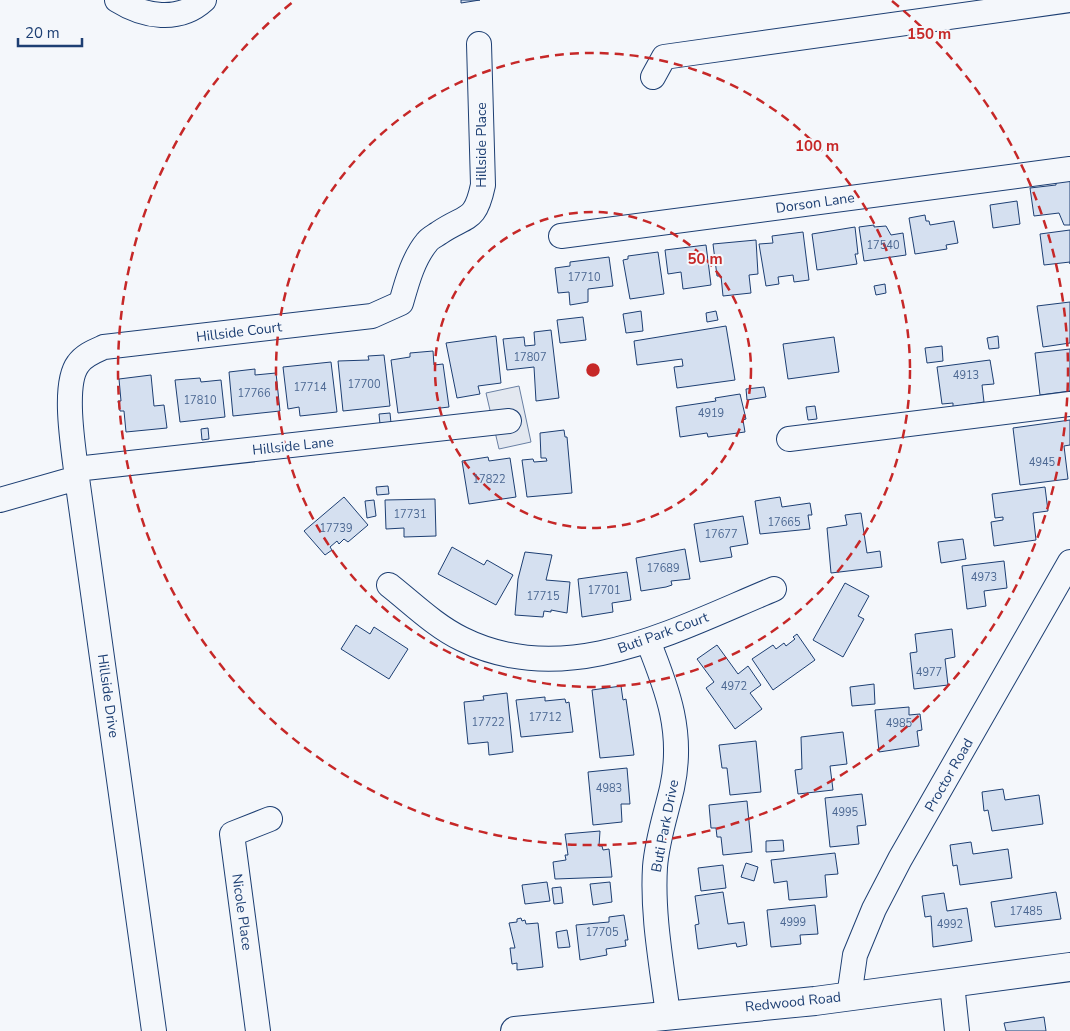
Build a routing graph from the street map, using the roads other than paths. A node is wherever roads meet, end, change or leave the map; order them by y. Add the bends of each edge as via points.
1 (117, 0) edge
2 (204, 0) edge
3 (1070, 0) edge
4 (479, 44) dead end
5 (653, 76) dead end
6 (1070, 169) edge
7 (560, 236) dead end
8 (401, 303) joint
9 (79, 362) joint
10 (1070, 404) edge
11 (509, 421) dead end
12 (789, 439) dead end
13 (77, 473) junction
14 (0, 500) edge
15 (1070, 562) edge
16 (389, 584) dead end
17 (774, 589) dead end
18 (648, 641) junction
19 (270, 819) dead end
20 (1070, 967) edge
21 (952, 984) junction
22 (849, 997) junction
23 (668, 1015) junction
24 (154, 1031) edge
25 (258, 1031) edge
26 (515, 1031) edge
27 (957, 1031) edge

1 - 2 street via 154,16 176,15 195,8
3 - 5 street via 664,57
4 - 8 street, Hillside Place via 484,185 479,206 467,219 427,241 412,269
6 - 7 street, Dorson Lane
8 - 9 street, Hillside Court via 372,316 104,347
9 - 13 street, Hillside Drive via 72,375 70,391
10 - 12 street
11 - 13 street, Hillside Lane
13 - 14 street, Hillside Lane
13 - 24 street, Hillside Drive
15 - 22 street, Proctor Road via 874,909 854,960
16 - 18 street, Buti Park Court via 460,638 503,654 545,660 574,658
17 - 18 street, Buti Park Court
18 - 23 street, Buti Park Drive via 673,711 676,748 654,883
19 - 25 street, Nicole Place via 232,834
20 - 21 main road, Redwood Road
21 - 22 main road, Redwood Road
21 - 27 street
22 - 23 main road, Redwood Road
23 - 26 main road, Redwood Road

